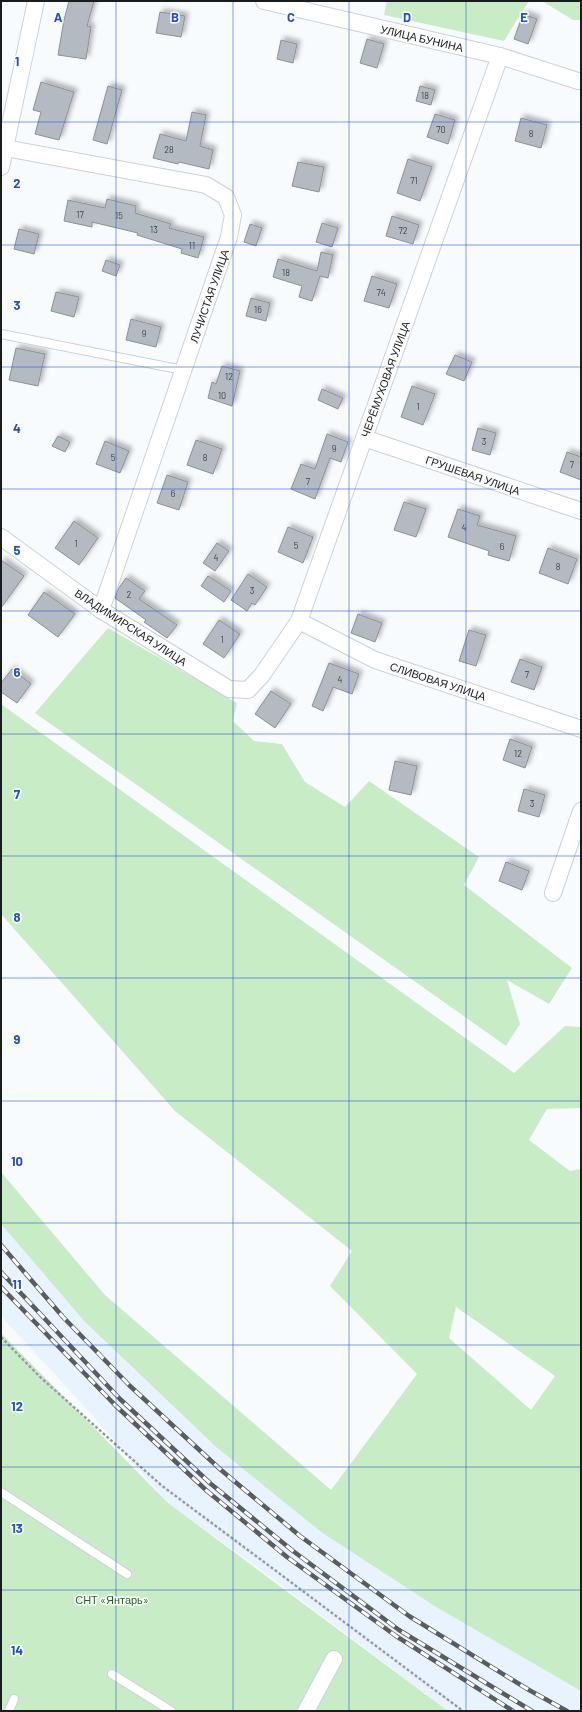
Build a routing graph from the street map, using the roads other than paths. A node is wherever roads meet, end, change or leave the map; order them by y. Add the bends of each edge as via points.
1 (36, 1) edge
2 (264, 1) edge
3 (500, 56) junction
4 (578, 81) dead end
5 (5, 148) junction
6 (1, 167) edge
7 (1, 334) edge
8 (183, 370) junction
9 (364, 438) junction
10 (581, 512) edge
11 (1, 538) edge
12 (101, 610) junction
13 (300, 621) junction
14 (248, 690) joint
15 (581, 729) edge
16 (581, 811) edge
17 (552, 893) dead end
18 (1, 1492) edge
19 (127, 1574) dead end
20 (334, 1659) dead end
21 (112, 1674) dead end
22 (14, 1699) dead end
23 (169, 1710) edge
24 (9, 1711) edge
25 (306, 1711) edge

1 - 5 street
2 - 3 street, УЛИЦА БУНИНА
3 - 4 street, УЛИЦА БУНИНА
3 - 9 street, ЧЕРЁМУХОВАЯ УЛИЦА
5 - 6 street
5 - 8 street, ЛУЧИСТАЯ УЛИЦА via 206,185 226,197 233,215 229,237
7 - 8 lane
8 - 12 street, ЛУЧИСТАЯ УЛИЦА
9 - 10 street, ГРУШЕВАЯ УЛИЦА
9 - 13 street, ЧЕРЁМУХОВАЯ УЛИЦА
11 - 12 street, ВЛАДИМИРСКАЯ УЛИЦА
12 - 14 street, ВЛАДИМИРСКАЯ УЛИЦА via 229,689
13 - 14 street, ЧЕРЁМУХОВАЯ УЛИЦА via 262,676
13 - 15 street, СЛИВОВАЯ УЛИЦА via 375,660
16 - 17 street
18 - 19 lane
20 - 25 street
21 - 23 lane
22 - 24 lane

